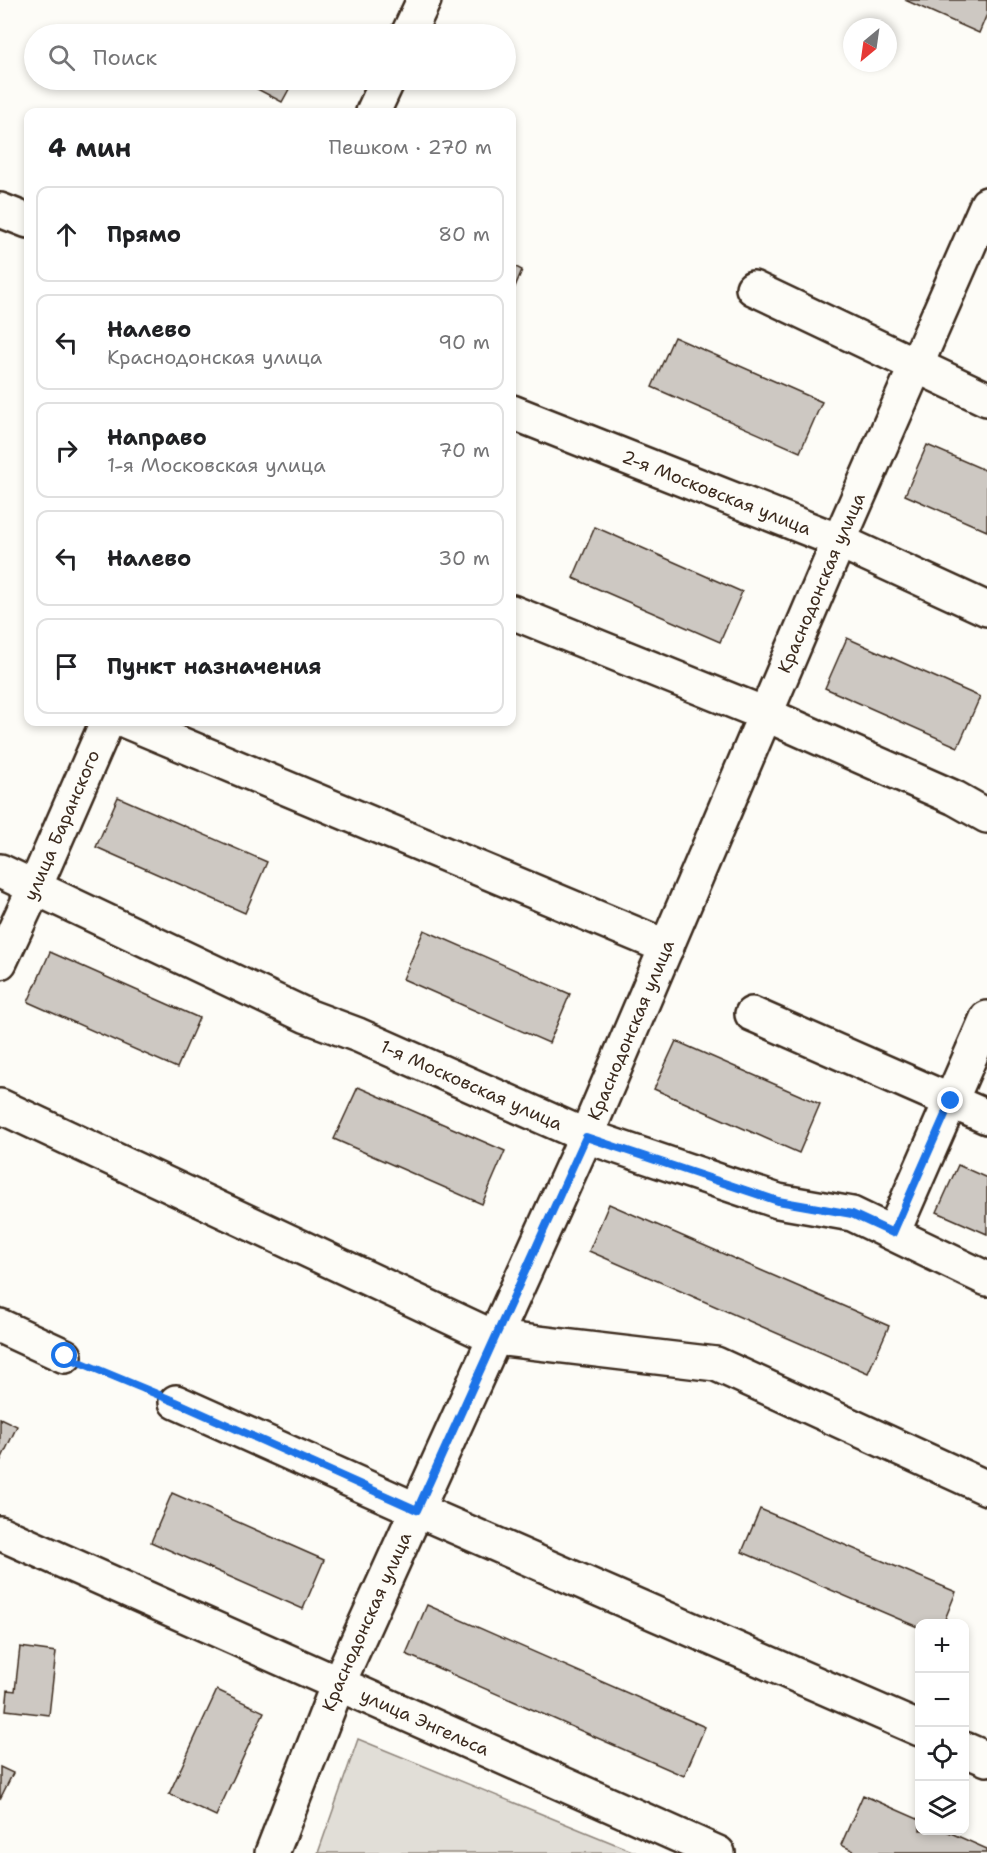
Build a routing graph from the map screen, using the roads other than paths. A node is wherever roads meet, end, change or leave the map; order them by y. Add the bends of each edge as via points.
1 (424, 0) edge
2 (413, 24) edge
3 (383, 90) edge
4 (375, 108) edge
5 (987, 204) edge
6 (0, 210) edge
7 (24, 219) edge
8 (753, 288) dead end
9 (916, 365) junction
10 (987, 399) edge
11 (516, 414) edge
12 (839, 541) junction
13 (987, 609) edge
14 (516, 614) edge
15 (765, 714) junction
16 (105, 726) edge
17 (138, 726) edge
18 (987, 816) edge
19 (0, 871) edge
20 (35, 888) junction
21 (667, 947) junction
22 (0, 962) edge
23 (752, 1014) dead end
24 (987, 1018) edge
25 (951, 1101) junction
26 (0, 1106) edge
27 (987, 1117) edge
28 (586, 1137) junction
29 (893, 1233) junction
30 (987, 1280) edge
31 (0, 1326) edge
32 (495, 1338) junction
33 (65, 1356) road end
34 (176, 1402) road end
35 (987, 1488) edge
36 (417, 1510) junction
37 (0, 1533) edge
38 (338, 1684) junction
39 (915, 1727) edge
40 (969, 1751) edge
41 (987, 1759) edge
42 (272, 1853) edge
43 (718, 1853) edge

1 - 2 street
3 - 4 street
5 - 9 street, Краснодонская улица
6 - 7 street
8 - 9 street
9 - 10 street
9 - 12 street, Краснодонская улица
11 - 12 street, 2-я Московская улица
12 - 13 street, 2-я Московская улица
12 - 15 street, Краснодонская улица
14 - 15 street
15 - 18 street
15 - 21 street, Краснодонская улица
16 - 20 street, улица Баранского
17 - 21 street
19 - 20 street, 1-я Московская улица
20 - 22 street, улица Баранского
20 - 28 street, 1-я Московская улица via 307,1016
21 - 28 street, Краснодонская улица
23 - 25 street
24 - 25 street
25 - 27 street
25 - 29 street
26 - 32 street
28 - 29 street, 1-я Московская улица via 778,1201 852,1214
28 - 32 street, Краснодонская улица
29 - 30 street, 1-я Московская улица
31 - 33 street
32 - 35 street via 716,1364
32 - 36 street, Краснодонская улица
34 - 36 street
36 - 38 street, Краснодонская улица
36 - 39 street
37 - 38 street, улица Энгельса
38 - 42 street, Краснодонская улица
38 - 43 street, улица Энгельса
40 - 41 street

